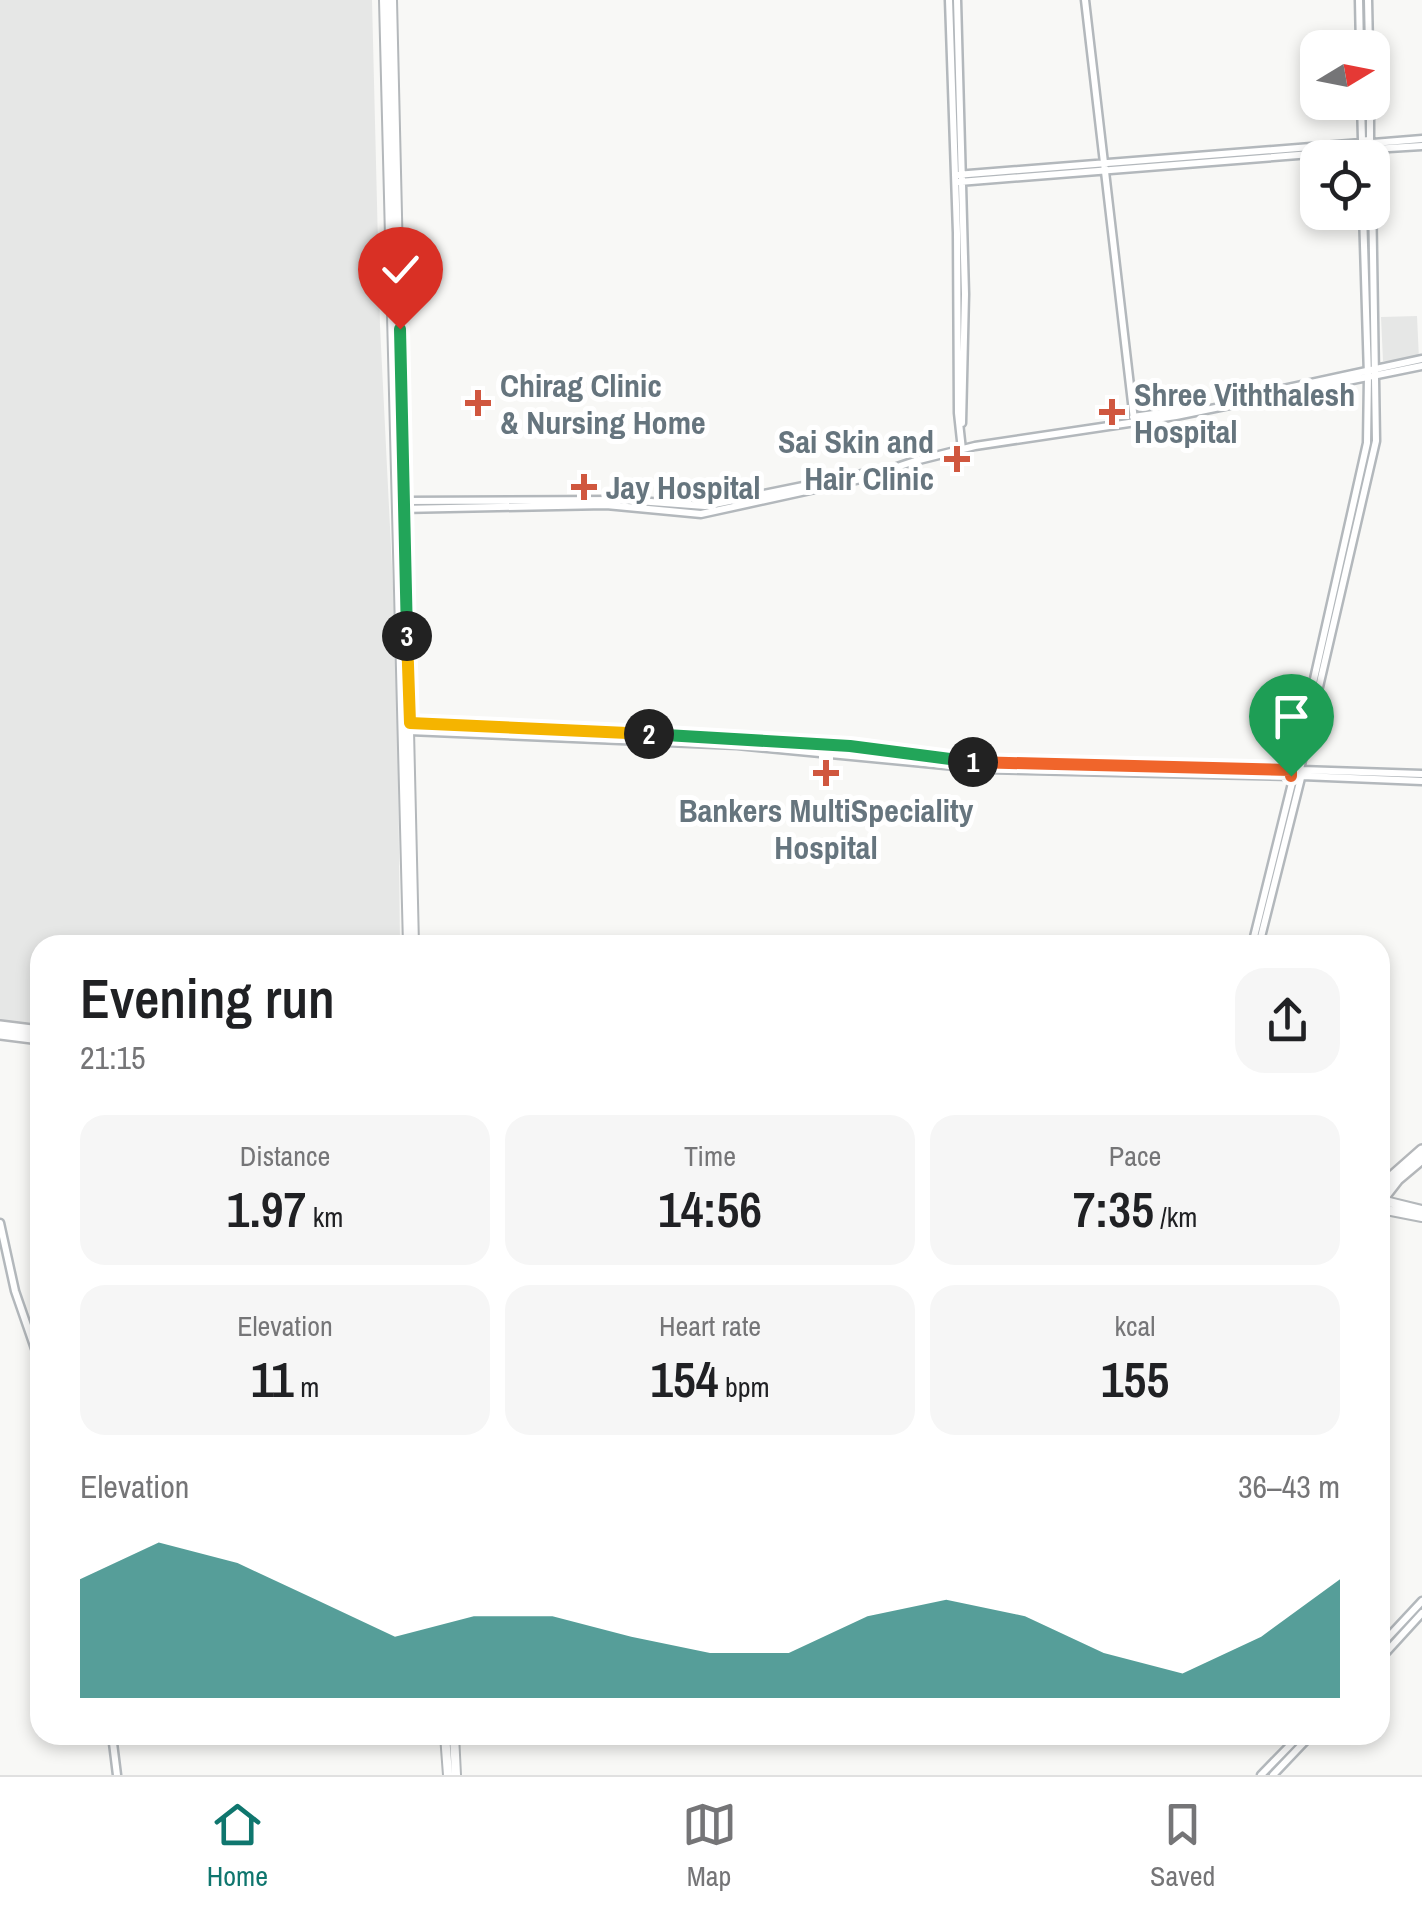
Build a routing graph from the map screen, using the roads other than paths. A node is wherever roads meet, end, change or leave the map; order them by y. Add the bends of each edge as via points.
1 (384, 0) edge
2 (392, 0) edge
3 (949, 0) edge
4 (957, 0) edge
5 (1085, 0) edge
6 (1359, 0) edge
7 (1368, 0) edge
8 (1360, 30) edge
9 (1369, 30) edge
10 (1422, 142) edge
11 (1390, 145) edge
12 (1300, 153) edge
13 (1104, 166) junction
14 (958, 178) junction
15 (1364, 230) edge
16 (1372, 230) edge
17 (1422, 362) edge
18 (1372, 371) junction
19 (1134, 419) junction
20 (962, 447) junction
21 (401, 505) junction
22 (406, 727) junction
23 (1296, 773) junction
24 (1422, 778) edge
25 (411, 935) edge
26 (1258, 935) edge
27 (0, 1026) edge
28 (30, 1030) edge
29 (0, 1034) edge
30 (30, 1038) edge
31 (1422, 1150) edge
32 (1422, 1160) edge
33 (1390, 1188) edge
34 (1390, 1189) edge
35 (1390, 1202) edge
36 (1422, 1214) edge
37 (0, 1223) edge
38 (30, 1334) edge
39 (1422, 1601) edge
40 (1422, 1613) edge
41 (1390, 1635) edge
42 (1390, 1648) edge
43 (113, 1745) edge
44 (446, 1745) edge
45 (454, 1745) edge
46 (1290, 1745) edge
47 (1301, 1745) edge
48 (116, 1775) edge
49 (448, 1775) edge
50 (456, 1775) edge
51 (1261, 1775) edge
52 (1272, 1775) edge

1 - 21 main road
2 - 21 main road
3 - 14 street
4 - 14 street
5 - 13 street
6 - 8 street
7 - 9 street
10 - 11 street
12 - 13 street
13 - 14 street
13 - 19 street
14 - 20 street via 965,294
15 - 18 street
16 - 18 street
17 - 18 street
18 - 19 street via 1204,411
18 - 23 street via 1367,443
19 - 20 street
20 - 21 street via 704,506 624,500
21 - 22 main road
22 - 23 street via 823,744 989,763
22 - 25 main road
23 - 24 street
23 - 26 street
27 - 28 highway
29 - 30 highway
31 - 34 highway
32 - 33 highway
35 - 36 main road
37 - 38 street
39 - 41 street
40 - 42 street
43 - 48 street
44 - 49 main road
45 - 50 main road
46 - 51 street
47 - 52 street

